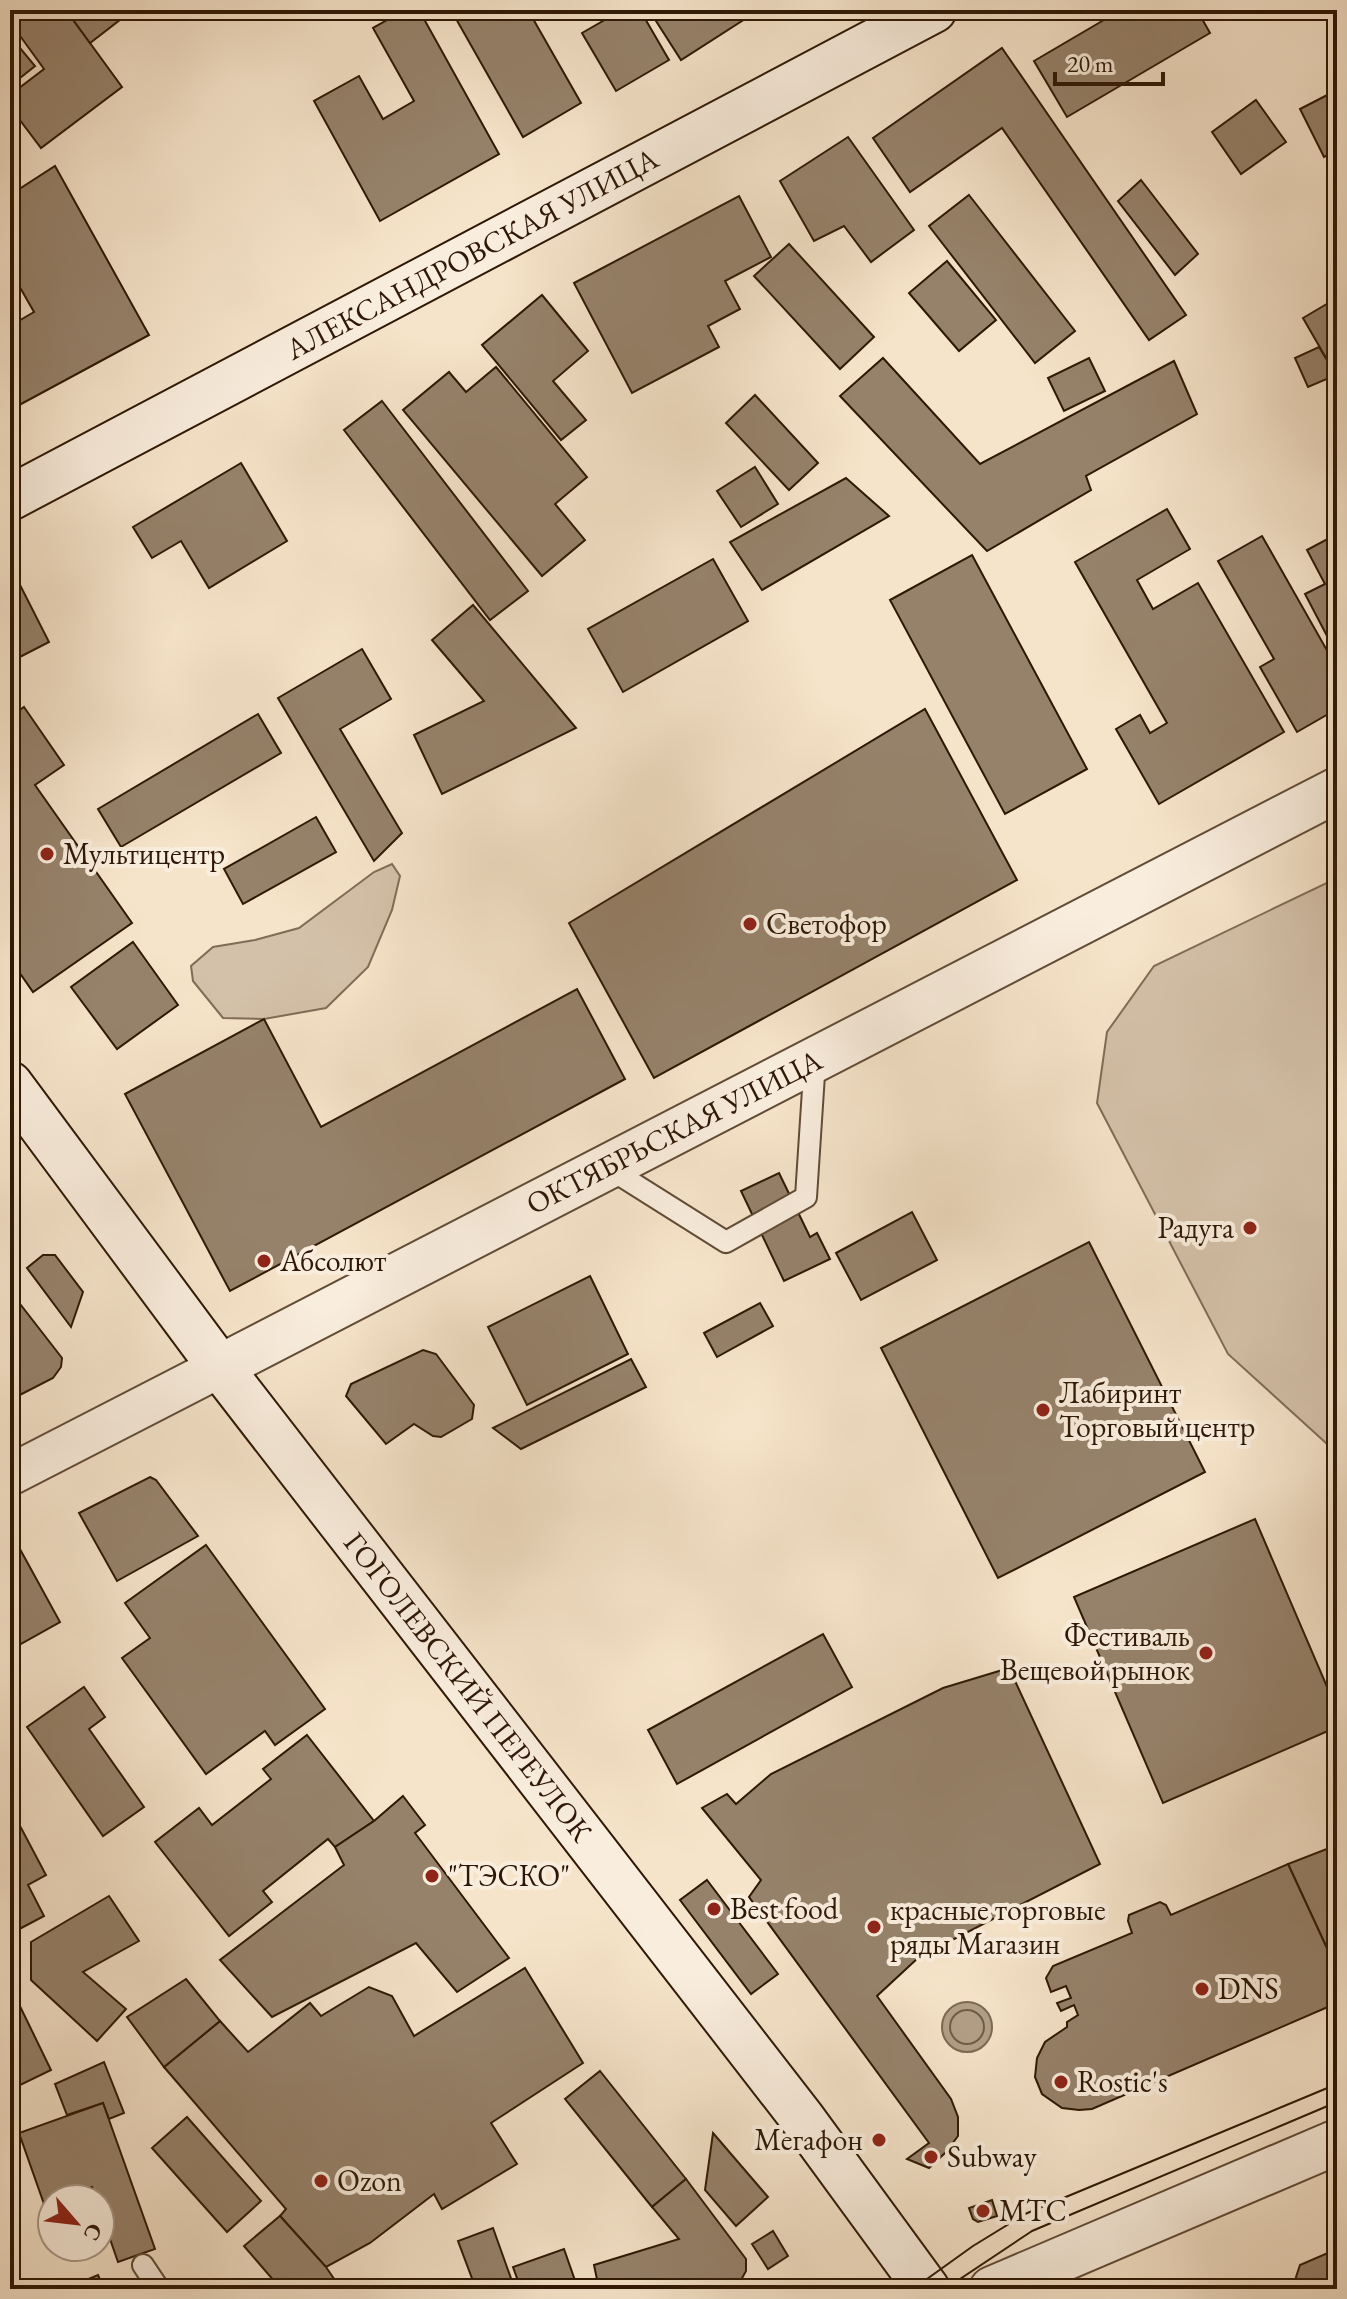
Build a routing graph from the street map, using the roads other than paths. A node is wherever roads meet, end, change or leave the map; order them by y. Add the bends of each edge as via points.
1 (934, 10) edge
2 (10, 498) edge
3 (1337, 790) edge
4 (815, 1059) junction
5 (10, 1084) edge
6 (607, 1167) junction
7 (220, 1367) junction
8 (10, 1475) edge
9 (1337, 2142) edge
10 (143, 2265) dead end
11 (159, 2289) edge
12 (927, 2289) edge
13 (992, 2289) edge

1 - 2 main road, АЛЕКСАНДРОВСКАЯ УЛИЦА
3 - 4 main road, ОКТЯБРЬСКАЯ УЛИЦА
4 - 6 main road, ОКТЯБРЬСКАЯ УЛИЦА
4 - 6 lane via 806,1197 726,1242
5 - 7 main road, ГОГОЛЕВСКИЙ ПЕРЕУЛОК
6 - 7 main road, ОКТЯБРЬСКАЯ УЛИЦА
7 - 8 street, ОКТЯБРЬСКАЯ УЛИЦА
7 - 12 main road, ГОГОЛЕВСКИЙ ПЕРЕУЛОК via 802,2118
9 - 13 main road
10 - 11 lane

